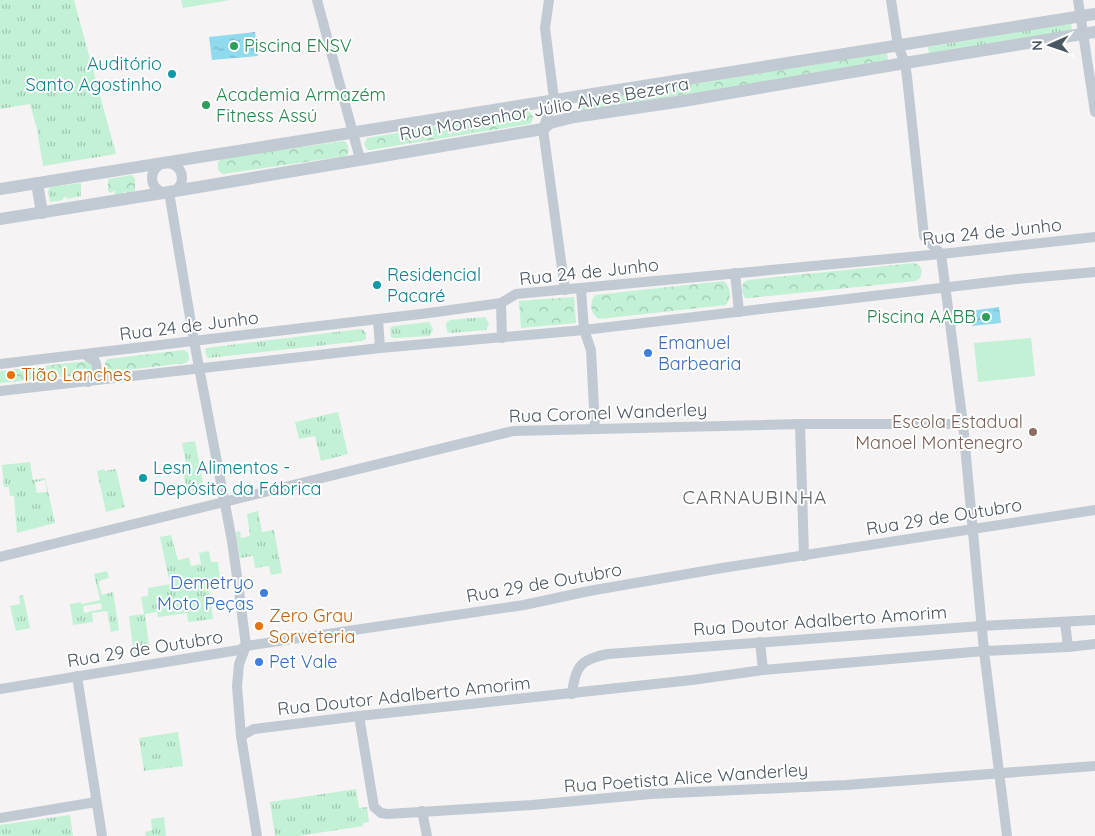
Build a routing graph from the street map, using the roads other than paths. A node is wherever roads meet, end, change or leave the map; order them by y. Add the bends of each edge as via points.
1 (317, 0) edge
2 (549, 0) edge
3 (892, 0) edge
4 (1078, 0) edge
5 (1095, 14) edge
6 (1080, 16) junction
7 (1089, 33) edge
8 (898, 46) junction
9 (905, 63) junction
10 (554, 99) junction
11 (1095, 112) edge
12 (543, 129) junction
13 (354, 132) junction
14 (360, 159) junction
15 (164, 163) junction
16 (37, 183) junction
17 (0, 189) edge
18 (169, 192) junction
19 (42, 213) junction
20 (0, 219) edge
21 (1095, 237) edge
22 (941, 254) junction
23 (1095, 272) edge
24 (734, 273) junction
25 (945, 288) junction
26 (581, 289) junction
27 (565, 290) junction
28 (501, 303) junction
29 (739, 312) junction
30 (378, 319) junction
31 (584, 330) junction
32 (502, 338) junction
33 (194, 341) junction
34 (380, 348) junction
35 (110, 352) junction
36 (86, 355) junction
37 (0, 364) edge
38 (200, 369) junction
39 (112, 379) junction
40 (88, 382) junction
41 (0, 391) edge
42 (800, 424) junction
43 (962, 424) junction
44 (595, 428) junction
45 (224, 502) junction
46 (1095, 510) edge
47 (973, 528) junction
48 (804, 556) junction
49 (0, 557) edge
50 (1095, 620) edge
51 (1065, 622) junction
52 (981, 626) junction
53 (760, 642) junction
54 (1095, 644) edge
55 (246, 646) junction
56 (1068, 647) junction
57 (984, 651) junction
58 (763, 670) junction
59 (77, 676) junction
60 (0, 689) edge
61 (572, 694) junction
62 (359, 716) junction
63 (241, 736) junction
64 (1095, 766) edge
65 (999, 773) junction
66 (96, 802) junction
67 (422, 812) junction
68 (0, 818) edge
69 (102, 836) edge
70 (257, 836) edge
71 (427, 836) edge
72 (1007, 836) edge

1 - 13 street
2 - 10 street via 545,28
3 - 8 street
4 - 6 street
5 - 6 street, Rua Monsenhor Júlio Alves Bezerra
6 - 7 street
6 - 8 street, Rua Monsenhor Júlio Alves Bezerra
7 - 9 street, Rua Monsenhor Júlio Alves Bezerra
7 - 11 street
8 - 9 street
8 - 10 street, Rua Monsenhor Júlio Alves Bezerra
9 - 12 street, Rua Monsenhor Júlio Alves Bezerra via 574,118 550,123
9 - 22 street via 924,236
10 - 12 street
10 - 13 street, Rua Monsenhor Júlio Alves Bezerra
12 - 14 street, Rua Monsenhor Júlio Alves Bezerra
12 - 27 street
13 - 14 street
13 - 15 street, Rua Monsenhor Júlio Alves Bezerra
14 - 18 street, Rua Monsenhor Júlio Alves Bezerra
15 - 16 street, Rua Monsenhor Júlio Alves Bezerra
15 - 18 street via 154,172 153,182 157,189
15 - 18 street via 173,164 181,173 180,186
16 - 17 street, Rua Monsenhor Júlio Alves Bezerra
16 - 19 street
18 - 19 street, Rua Monsenhor Júlio Alves Bezerra
18 - 33 street
19 - 20 street, Rua Monsenhor Júlio Alves Bezerra
21 - 22 street, Rua 24 de Junho
22 - 24 street, Rua 24 de Junho
22 - 25 street
23 - 25 street
24 - 26 street, Rua 24 de Junho
24 - 29 street
25 - 29 street
25 - 43 street
26 - 27 street, Rua 24 de Junho
26 - 31 street
27 - 28 street, Rua 24 de Junho via 516,294
28 - 30 street, Rua 24 de Junho
28 - 32 street
29 - 31 street
30 - 33 street, Rua 24 de Junho
30 - 34 street
31 - 32 street
31 - 44 street via 591,350
32 - 34 street
33 - 35 street, Rua 24 de Junho
33 - 38 street
34 - 38 street
35 - 36 street, Rua 24 de Junho
35 - 39 street via 103,358 102,366
36 - 37 street, Rua 24 de Junho
36 - 40 street via 95,361 97,370
38 - 39 street
38 - 45 street
39 - 40 street
40 - 41 street
42 - 43 street, Rua Coronel Wanderley
42 - 44 street, Rua Coronel Wanderley
42 - 48 street
43 - 47 street
44 - 45 street, Rua Coronel Wanderley via 513,431
45 - 49 street, Rua Coronel Wanderley
45 - 55 street
46 - 47 street, Rua 29 de Outubro
47 - 48 street, Rua 29 de Outubro
47 - 52 street
48 - 55 street, Rua 29 de Outubro via 589,590 524,605
50 - 51 street, Rua Doutor Adalberto Amorim
51 - 52 street, Rua Doutor Adalberto Amorim
51 - 56 street
52 - 53 street, Rua Doutor Adalberto Amorim
52 - 57 street
53 - 58 street
53 - 61 street, Rua Doutor Adalberto Amorim via 590,658 574,676
54 - 56 street, Rua Doutor Adalberto Amorim
55 - 59 street, Rua 29 de Outubro via 239,650
55 - 63 street via 239,664 237,686
56 - 57 street, Rua Doutor Adalberto Amorim
57 - 58 street, Rua Doutor Adalberto Amorim
57 - 65 street
58 - 61 street, Rua Doutor Adalberto Amorim
59 - 60 street, Rua 29 de Outubro
59 - 66 street
61 - 62 street, Rua Doutor Adalberto Amorim
62 - 63 street, Rua Doutor Adalberto Amorim via 254,729
62 - 67 street, Rua Poetista Alice Wanderley via 374,807 381,814
63 - 70 street
64 - 65 street, Rua Poetista Alice Wanderley
65 - 67 street, Rua Poetista Alice Wanderley via 651,794
65 - 72 street
66 - 68 street
66 - 69 street
67 - 71 street

